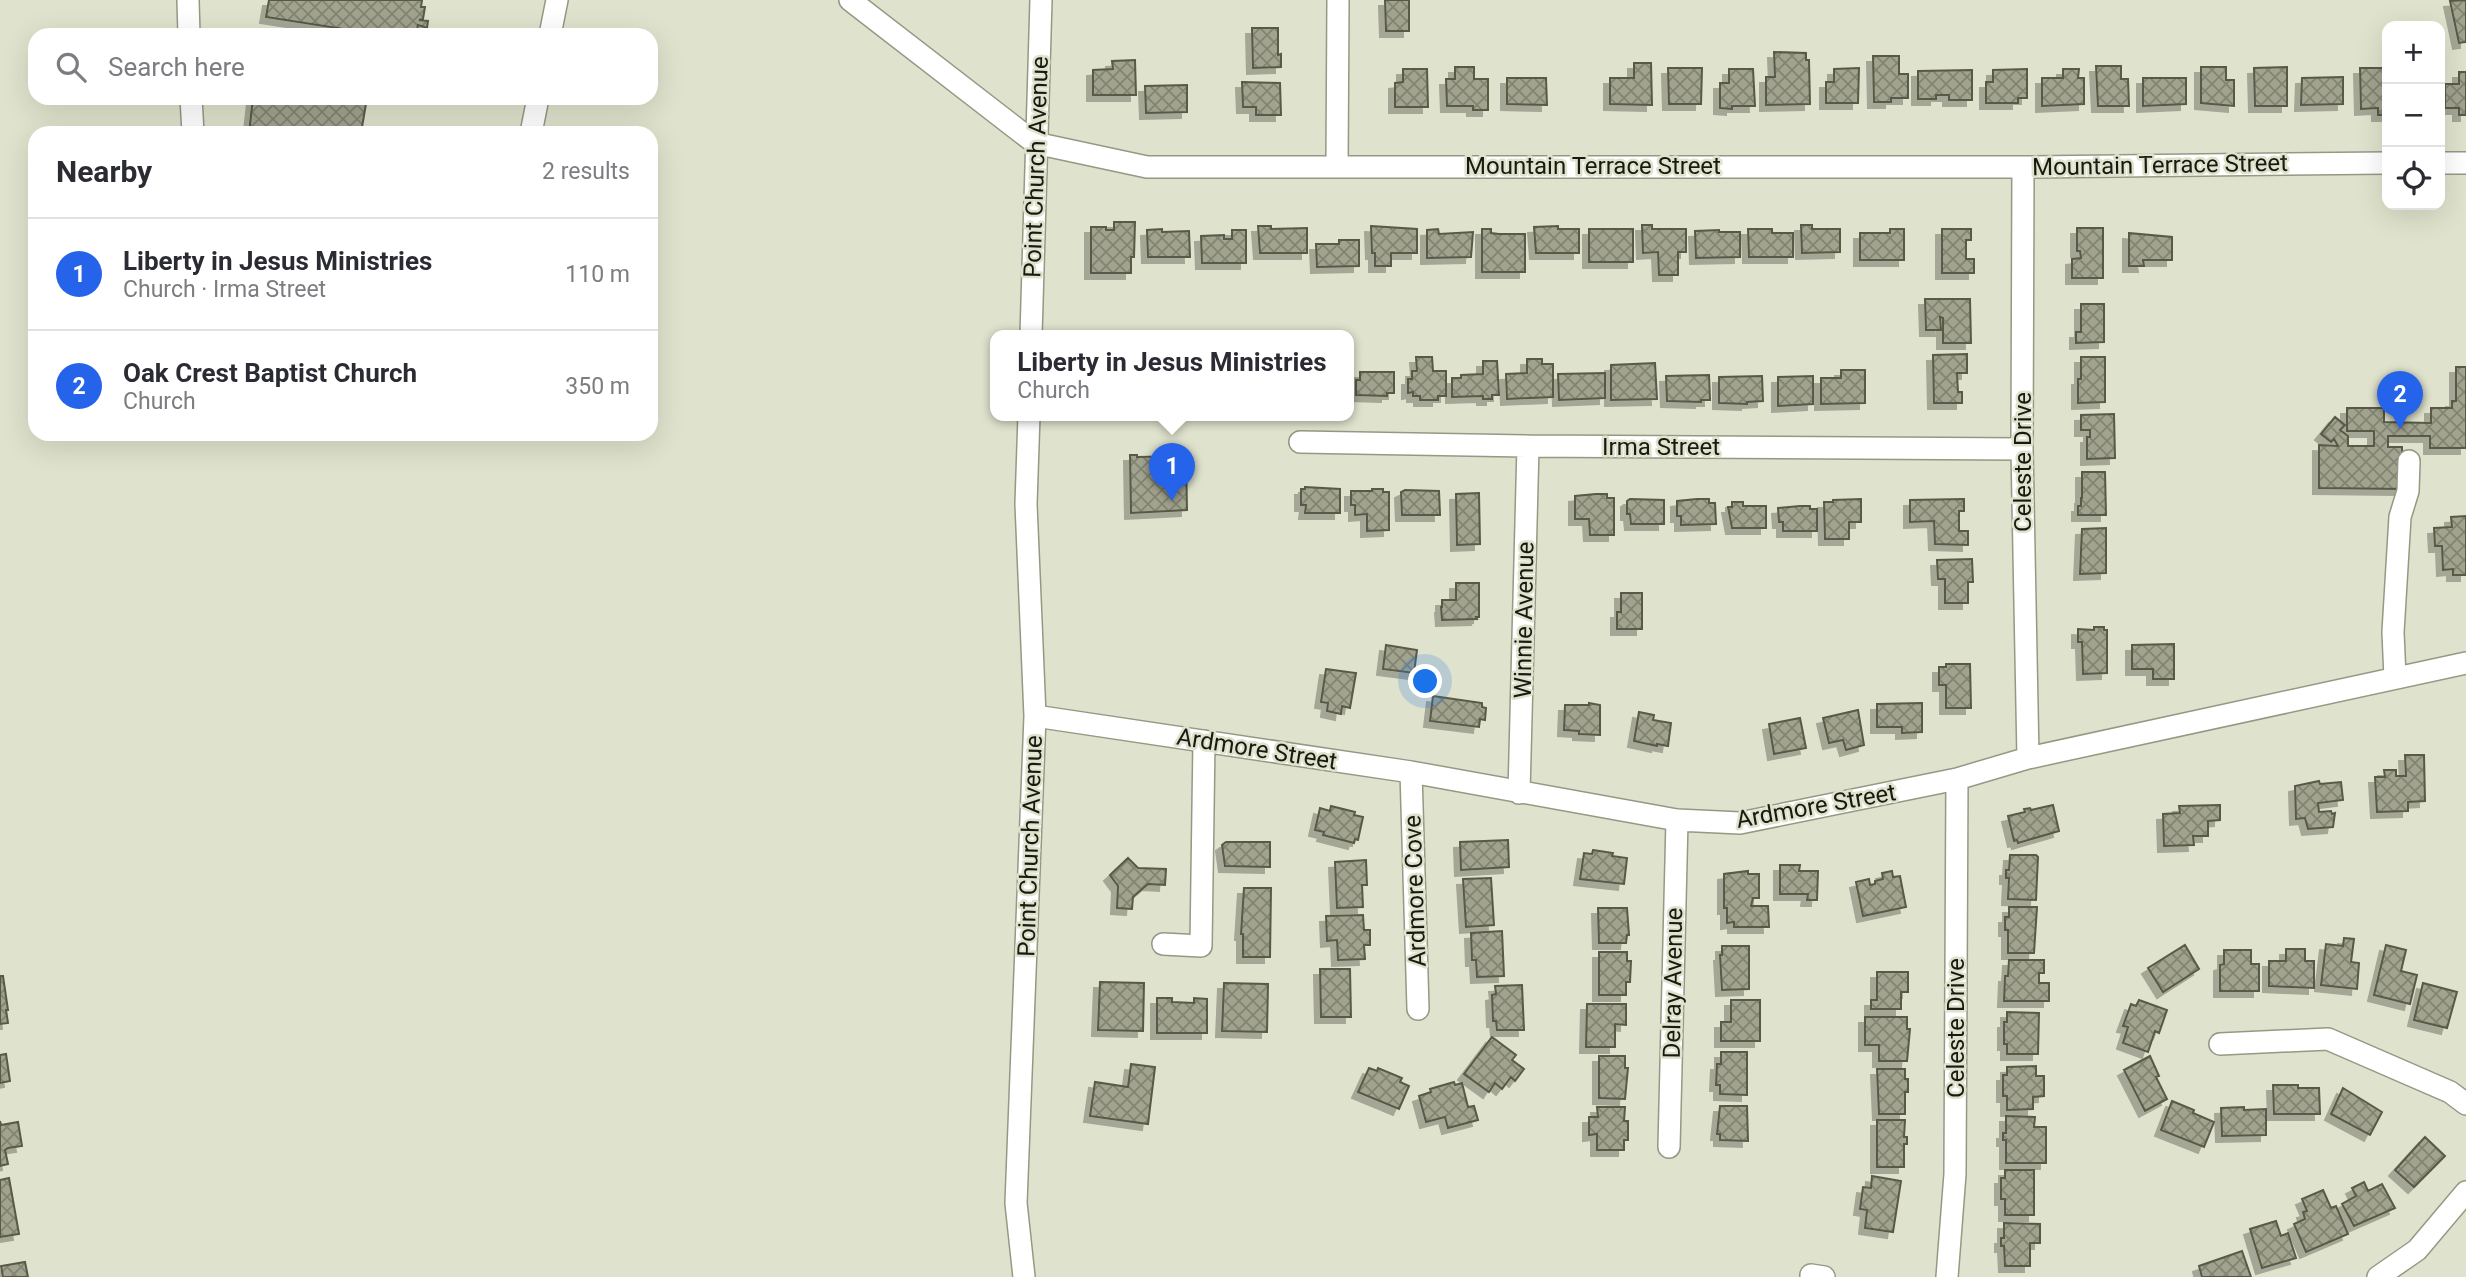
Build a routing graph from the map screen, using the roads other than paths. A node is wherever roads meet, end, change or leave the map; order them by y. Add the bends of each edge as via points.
1 (188, 0) edge
2 (557, 0) edge
3 (850, 0) edge
4 (1041, 0) edge
5 (1338, 0) edge
6 (189, 28) edge
7 (551, 28) edge
8 (191, 105) edge
9 (537, 105) edge
10 (193, 126) edge
11 (532, 126) edge
12 (1035, 143) junction
13 (2382, 163) edge
14 (2445, 163) edge
15 (2466, 163) edge
16 (1337, 166) junction
17 (2023, 167) junction
18 (1031, 330) edge
19 (1029, 421) edge
20 (1300, 442) dead end
21 (1528, 446) junction
22 (2022, 449) junction
23 (2409, 461) dead end
24 (2466, 663) edge
25 (2395, 678) junction
26 (1035, 716) junction
27 (1204, 741) junction
28 (2028, 758) junction
29 (1411, 772) junction
30 (1958, 779) junction
31 (1520, 793) junction
32 (1677, 820) junction
33 (1163, 944) dead end
34 (1418, 1009) dead end
35 (2220, 1044) dead end
36 (2466, 1104) edge
37 (1669, 1147) dead end
38 (2466, 1192) edge
39 (1024, 1277) edge
40 (1947, 1277) edge
41 (2378, 1277) edge

1 - 6 street
2 - 7 street
3 - 12 street, Mountain Terrace Street
4 - 12 street, Point Church Avenue
5 - 16 street
8 - 10 street
9 - 11 street
12 - 16 street, Mountain Terrace Street via 1147,167
12 - 18 street, Point Church Avenue
13 - 17 street, Mountain Terrace Street
14 - 15 street
16 - 17 street, Mountain Terrace Street
17 - 22 street, Celeste Drive
19 - 26 street, Point Church Avenue via 1026,504
20 - 21 street, Irma Street
21 - 22 street, Irma Street
21 - 31 street, Winnie Avenue
22 - 28 street, Celeste Drive
23 - 25 street via 2399,530
24 - 25 street, Ardmore Street
25 - 28 street, Ardmore Street
26 - 27 street, Ardmore Street
26 - 39 street, Point Church Avenue via 1016,1203
27 - 29 street, Ardmore Street
27 - 33 street via 1201,946
28 - 30 street, Ardmore Street
29 - 31 street, Ardmore Street
29 - 34 street, Ardmore Cove
30 - 32 street, Ardmore Street via 1740,823
30 - 40 street, Celeste Drive via 1955,1174
31 - 32 street, Ardmore Street
32 - 37 street, Delray Avenue
35 - 36 street via 2328,1039 2450,1092
38 - 41 street via 2417,1250

